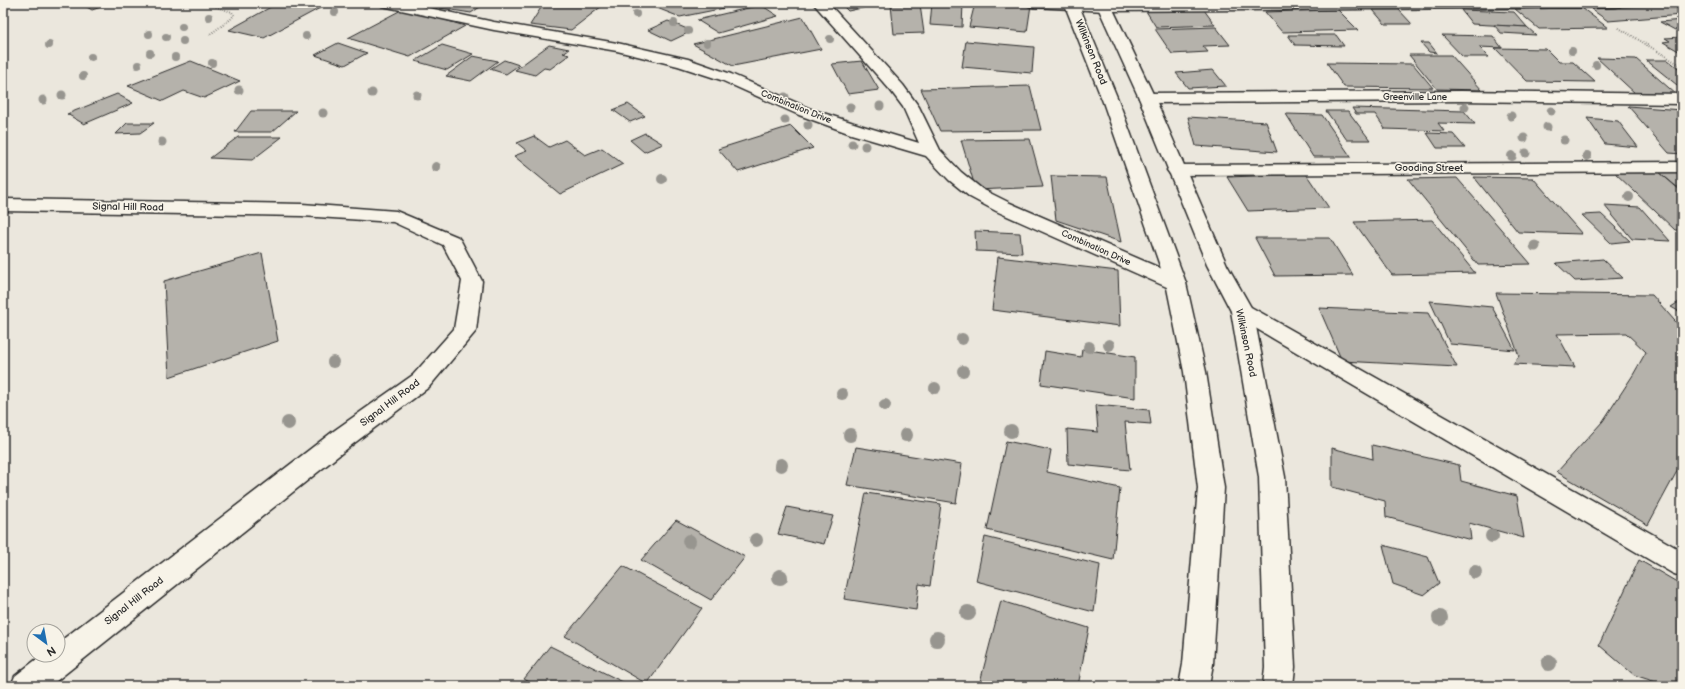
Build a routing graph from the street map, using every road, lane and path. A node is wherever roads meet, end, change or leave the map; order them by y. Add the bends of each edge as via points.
1 (204, 3) edge
2 (388, 3) edge
3 (820, 3) edge
4 (1034, 3) edge
5 (1615, 3) edge
6 (1578, 4) junction
7 (1071, 5) edge
8 (1104, 5) edge
9 (209, 34) dead end
10 (1682, 66) edge
11 (1147, 98) junction
12 (1682, 99) edge
13 (932, 152) junction
14 (1682, 167) edge
15 (1176, 170) junction
16 (3, 205) edge
17 (1176, 283) junction
18 (1242, 311) junction
19 (1682, 565) edge
20 (26, 686) edge
21 (1194, 686) edge
22 (1278, 686) edge

1 - 9 path via 232,12 234,15
2 - 13 street, Combination Drive via 683,62 726,77 805,112
3 - 13 street via 897,88 911,107
4 - 7 street
5 - 6 street
6 - 8 street
6 - 10 path
7 - 8 street
7 - 17 street, Wilkinson Road via 1111,102
8 - 11 street, Wilkinson Road
11 - 12 street, Greenville Lane via 1461,96
11 - 15 street, Wilkinson Road
13 - 17 street, Combination Drive via 976,193
14 - 15 street, Gooding Street
15 - 18 street, Wilkinson Road via 1217,265
16 - 20 street, Signal Hill Road via 302,210 396,217 451,241 472,281 465,331 421,381 344,437
17 - 21 street, Wilkinson Road via 1195,372 1211,488 1198,664
18 - 19 street
18 - 22 street, Wilkinson Road via 1272,477 1280,667

